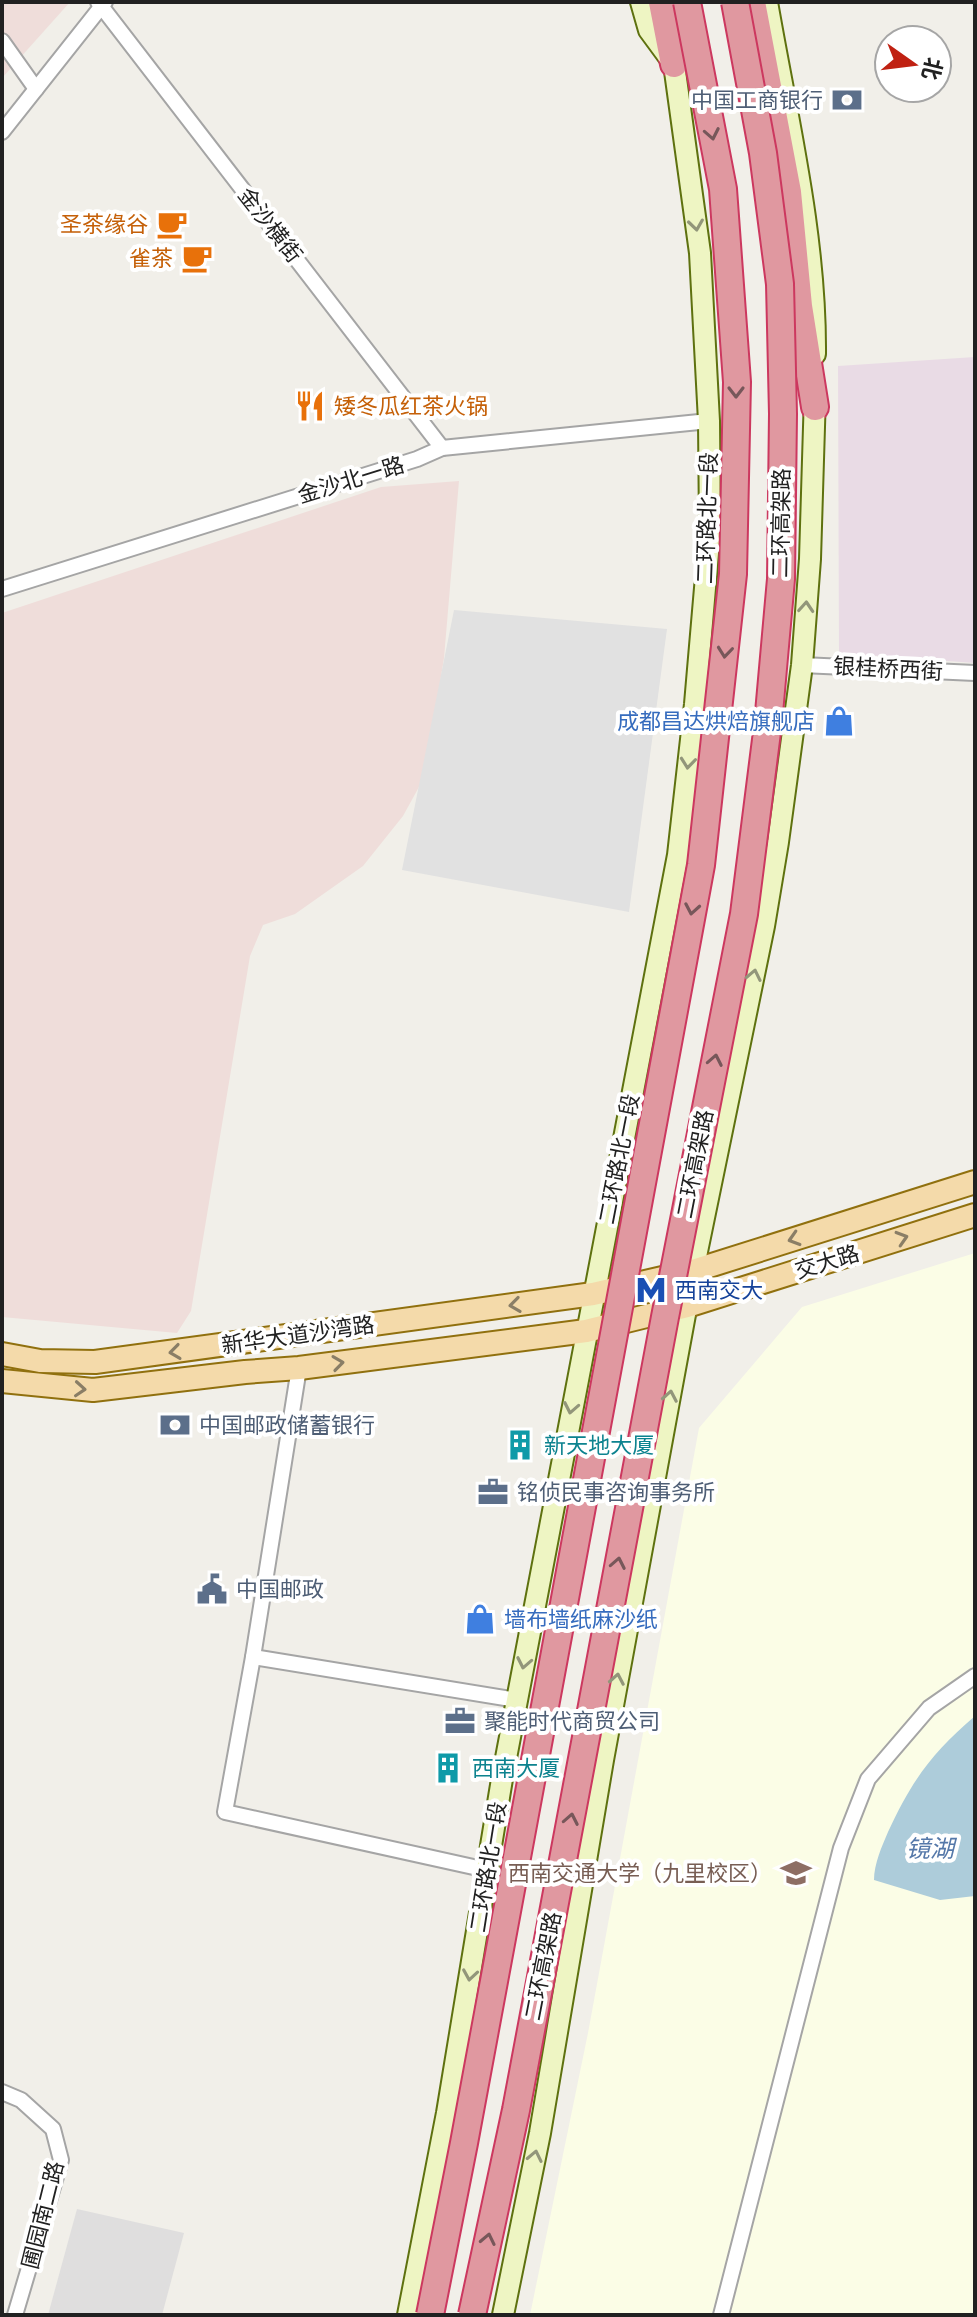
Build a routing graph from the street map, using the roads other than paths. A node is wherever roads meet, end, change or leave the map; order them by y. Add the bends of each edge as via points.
1 (641, 2) edge
2 (662, 2) edge
3 (687, 2) edge
4 (735, 2) edge
5 (752, 2) edge
6 (767, 2) edge
7 (102, 4) edge
8 (2, 41) edge
9 (674, 64) junction
10 (36, 89) junction
11 (2, 132) edge
12 (815, 407) junction
13 (709, 421) junction
14 (442, 448) junction
15 (2, 589) edge
16 (802, 665) junction
17 (975, 673) edge
18 (975, 1182) edge
19 (975, 1215) edge
20 (693, 1271) junction
21 (593, 1294) junction
22 (687, 1306) junction
23 (586, 1331) junction
24 (2, 1354) edge
25 (299, 1368) junction
26 (2, 1381) edge
27 (253, 1657) junction
28 (975, 1676) edge
29 (517, 1700) junction
30 (487, 1870) junction
31 (2, 2092) edge
32 (15, 2315) edge
33 (408, 2315) edge
34 (430, 2315) edge
35 (472, 2315) edge
36 (503, 2315) edge
37 (721, 2315) edge

1 - 9 main road, 二环路北一段 via 649,30
2 - 9 highway
3 -> 34 highway, 二环高架路, bridge via 724,204 737,382 732,589 701,865
35 -> 4 highway, 二环高架路, bridge via 516,2110 744,914 768,724 781,579 780,284
5 - 12 highway via 788,192
6 - 12 main road via 802,199 816,324
7 - 10 street
7 - 14 street, 金沙横街
8 - 10 street
9 -> 13 main road, 二环路北一段 via 700,253
10 - 11 street
16 -> 12 main road
13 - 14 street, 金沙北一路
13 -> 21 main road, 二环路北一段 via 710,530 678,855
14 - 15 street, 金沙北一路
16 - 17 street, 银桂桥西街
20 -> 16 main road via 764,926
18 -> 20 main road, 交大路
22 -> 19 main road, 交大路
20 - 21 main road, 交大路
20 - 22 main road
21 - 23 main road, 二环路北一段
21 -> 24 main road, 新华大道沙湾路 via 95,1362
22 - 23 main road, 交大路
36 -> 22 main road
25 -> 23 main road, 新华大道沙湾路
23 -> 29 main road, 二环路北一段
26 -> 25 main road, 新华大道沙湾路 via 93,1390
25 - 27 street
27 - 29 street
27 - 30 street via 225,1812
28 - 37 street via 929,1708 868,1779 841,1848
29 - 30 main road, 二环路北一段
30 -> 33 main road, 二环路北一段
31 - 32 street, 圃园南二路 via 21,2100 53,2129 61,2160

